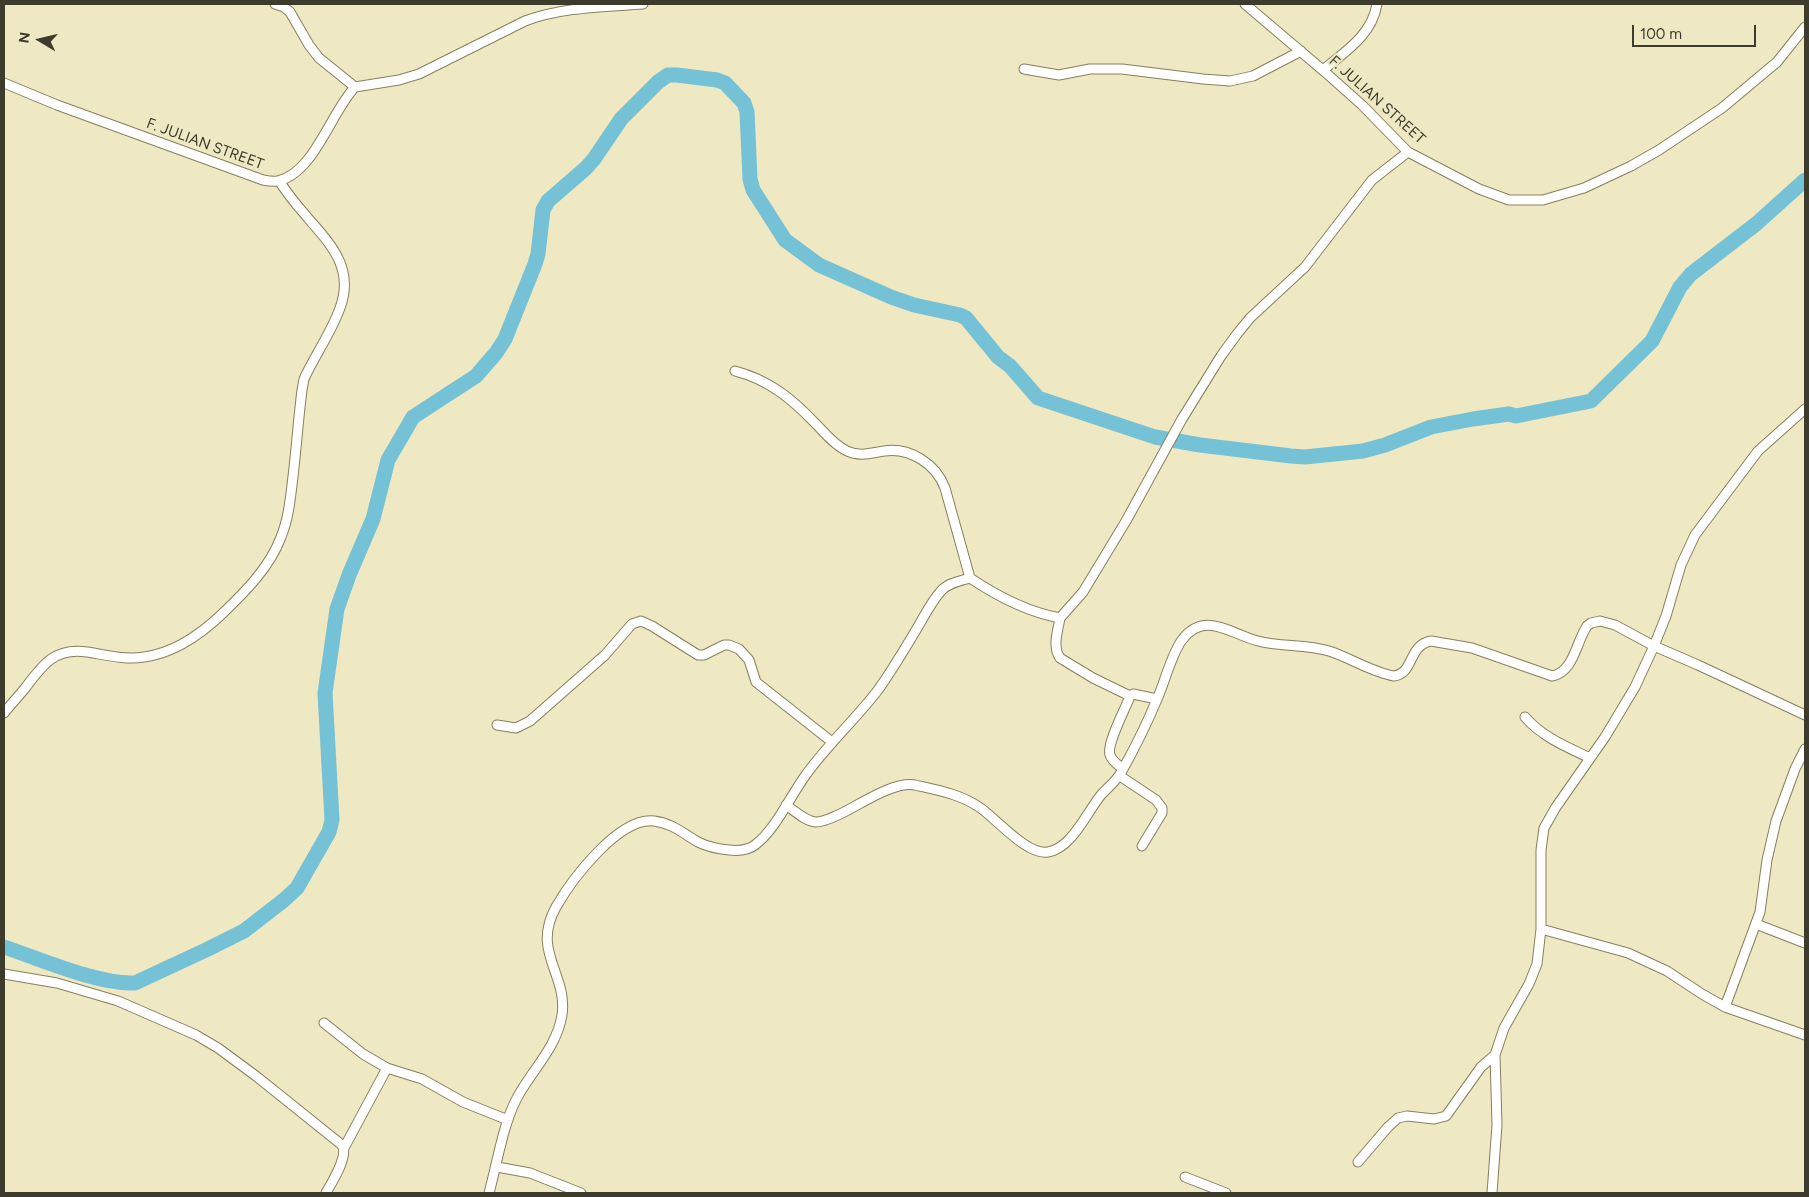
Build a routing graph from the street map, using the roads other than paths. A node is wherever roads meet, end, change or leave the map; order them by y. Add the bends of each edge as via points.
1 (275, 4) edge
2 (643, 4) edge
3 (1245, 4) edge
4 (1377, 4) edge
5 (1805, 28) edge
6 (1301, 51) junction
7 (1024, 69) dead end
8 (1323, 70) junction
9 (4, 83) edge
10 (355, 87) junction
11 (1408, 152) junction
12 (278, 181) junction
13 (735, 371) dead end
14 (1805, 409) edge
15 (970, 578) junction
16 (1060, 618) junction
17 (1654, 646) junction
18 (1130, 696) junction
19 (1157, 699) junction
20 (4, 712) edge
21 (1805, 715) edge
22 (1525, 717) dead end
23 (497, 725) dead end
24 (832, 742) junction
25 (1805, 749) edge
26 (1590, 758) junction
27 (1122, 773) junction
28 (786, 805) junction
29 (1142, 846) dead end
30 (1756, 924) junction
31 (1541, 929) junction
32 (1805, 943) edge
33 (4, 974) edge
34 (1725, 1007) junction
35 (324, 1022) dead end
36 (1805, 1035) edge
37 (1495, 1055) junction
38 (387, 1068) junction
39 (508, 1120) junction
40 (344, 1148) junction
41 (1358, 1162) dead end
42 (497, 1166) junction
43 (1185, 1177) dead end
44 (326, 1193) edge
45 (489, 1193) edge
46 (581, 1193) edge
47 (1226, 1193) edge
48 (1492, 1193) edge

1 - 10 street via 290,12 319,58
2 - 10 street via 543,14 419,74
3 - 6 street, F. JULIAN STREET
4 - 8 street via 1374,20 1366,32
5 - 11 street, F. JULIAN STREET via 1777,62 1722,108 1659,150 1584,188 1543,200 1509,200 1479,189
6 - 7 street via 1253,76 1230,81 1122,69 1090,69 1058,75
6 - 8 street, F. JULIAN STREET
8 - 11 street, F. JULIAN STREET
9 - 12 street, F. JULIAN STREET via 263,180
10 - 12 street, F. JULIAN STREET via 304,164 292,175
11 - 16 street via 1372,180 1304,267 1250,318 1221,356 1083,592
12 - 20 street via 331,244 342,268 344,287 340,310 304,379 290,500 284,529 275,550 257,578 236,600 211,624 182,644 168,652 142,658 75,651 56,656 43,665
13 - 15 street via 768,384 845,450 866,455 901,451 925,462 940,477 945,488
14 - 17 street via 1758,451 1695,534
15 - 16 street via 1016,604
15 - 24 street via 941,591 879,688
16 - 18 street via 1056,646 1060,658
17 - 19 street via 1615,625 1596,622 1587,626 1569,664 1554,676 1472,648 1431,640 1419,646 1406,669 1394,676 1330,651 1271,644 1220,626 1203,625 1187,634 1179,644
17 - 21 street
17 - 26 street via 1636,687
18 - 19 street
18 - 27 street via 1109,752
19 - 27 street
22 - 26 street via 1550,738
23 - 24 street via 516,728 530,721 605,655 632,624 641,621 698,655 724,645 739,649 749,660 756,682
24 - 28 street
25 - 30 street via 1776,821
26 - 31 street via 1544,828
27 - 28 street via 1070,838 1042,853 1026,846 986,812 962,797 913,785 900,785 822,821 809,820
27 - 29 street via 1162,808
28 - 39 street via 766,834 748,849 738,851 711,847 668,824 647,821 623,830 590,861 560,900 549,923 546,937 548,953 562,992 561,1018 552,1042 517,1098
30 - 32 street
30 - 34 street
31 - 34 street via 1602,944 1646,960
31 - 37 street via 1534,974 1504,1028
33 - 40 street via 57,983 118,1001 196,1035 256,1076
34 - 36 street
35 - 38 street
37 - 41 street via 1480,1067 1446,1116 1439,1119 1398,1118
37 - 48 street via 1497,1125
38 - 39 street via 422,1079 463,1102
38 - 40 street
39 - 42 street
40 - 44 street via 343,1158
42 - 45 street
42 - 46 street via 530,1173
43 - 47 street

